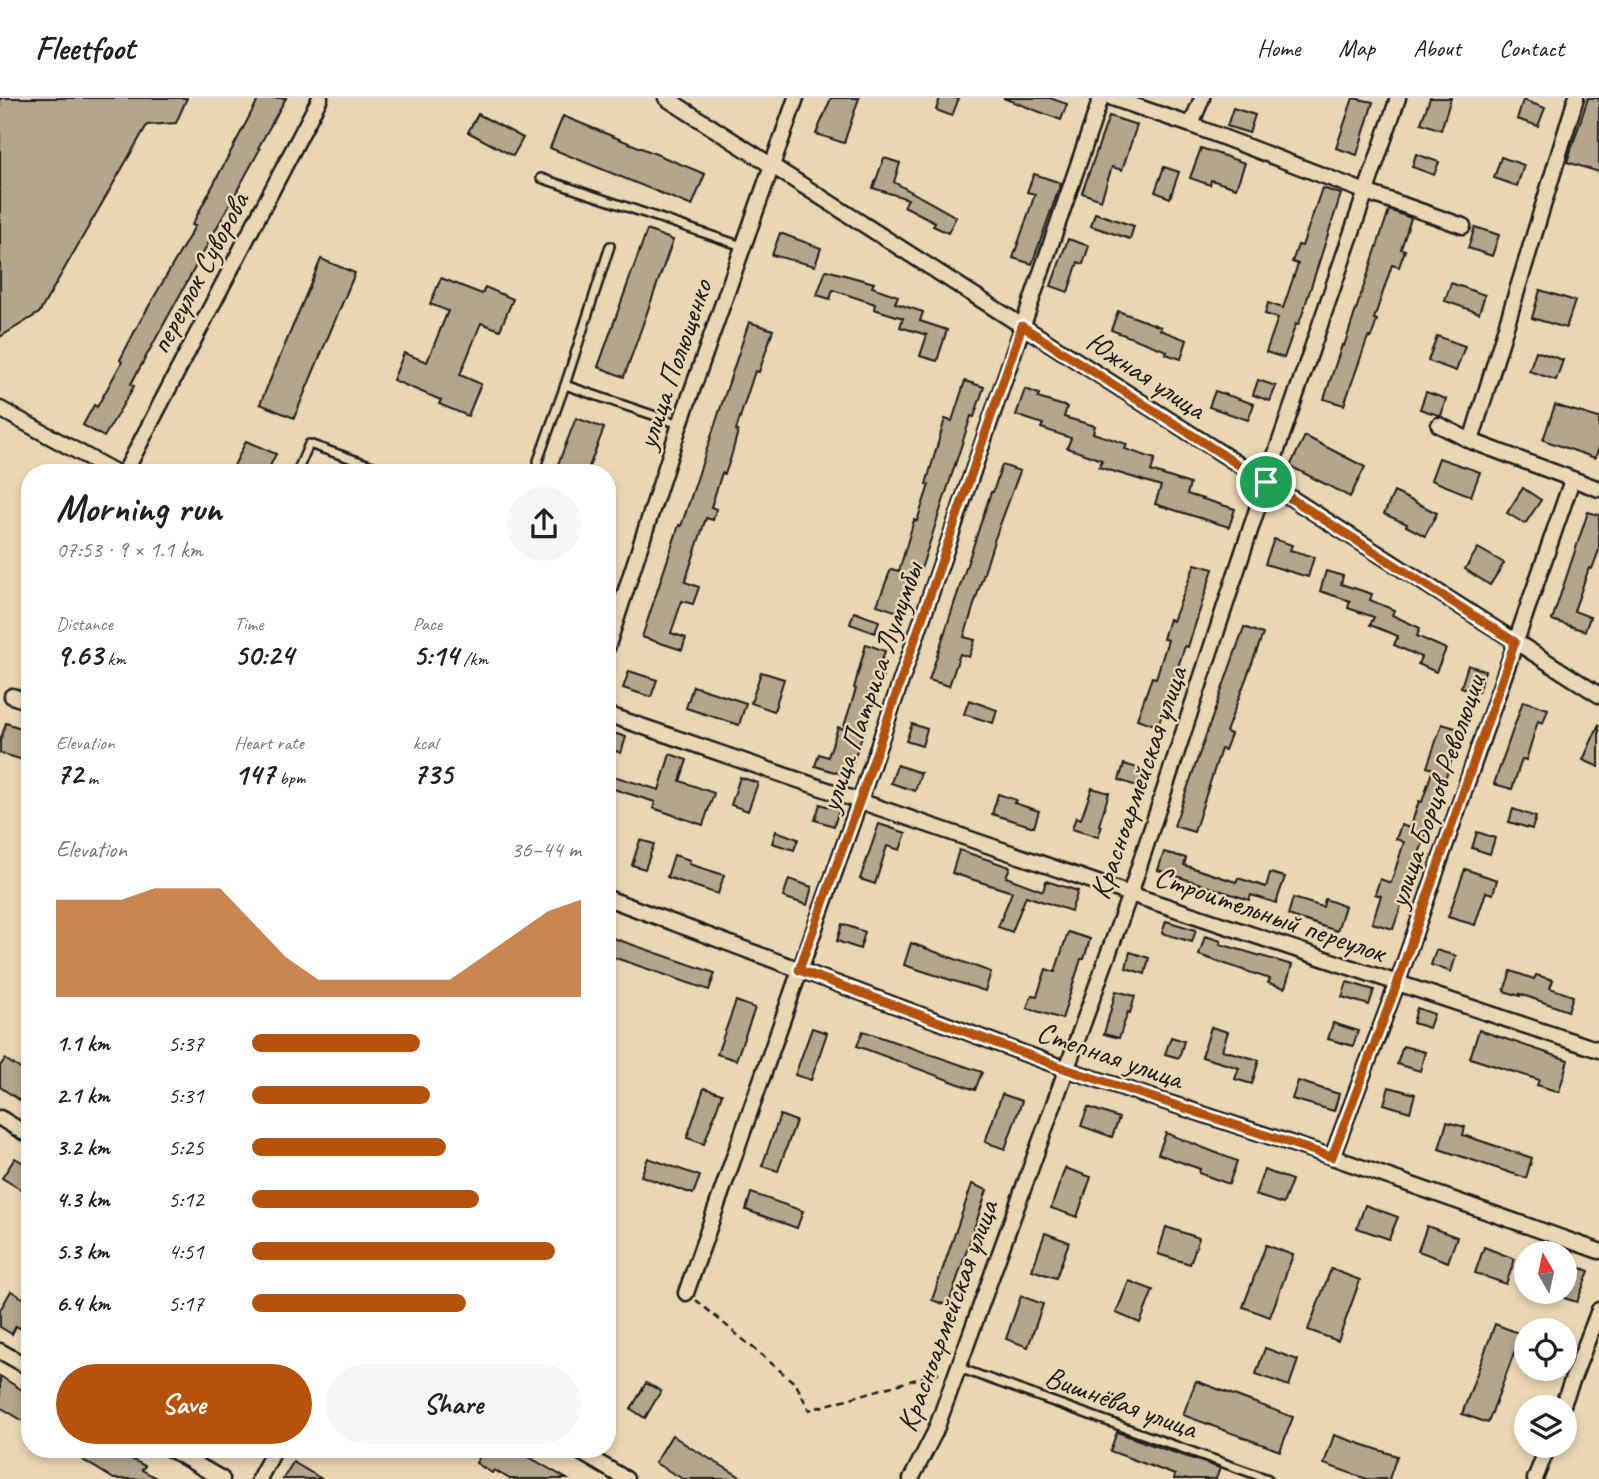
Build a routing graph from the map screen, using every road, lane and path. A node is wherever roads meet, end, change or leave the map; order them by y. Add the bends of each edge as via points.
1 (320, 98) edge
2 (666, 98) edge
3 (796, 98) edge
4 (1101, 98) edge
5 (1112, 98) edge
6 (1202, 98) edge
7 (1398, 98) edge
8 (1576, 98) edge
9 (1191, 125) junction
10 (772, 166) junction
11 (541, 178) dead end
12 (1366, 192) junction
13 (1463, 226) dead end
14 (610, 246) dead end
15 (742, 246) junction
16 (1022, 326) junction
17 (565, 385) junction
18 (0, 410) edge
19 (680, 424) junction
20 (1439, 425) dead end
21 (1471, 441) junction
22 (101, 464) edge
23 (129, 464) edge
24 (300, 464) edge
25 (367, 464) edge
26 (537, 464) edge
27 (1572, 480) junction
28 (1266, 482) junction
29 (1599, 489) edge
30 (616, 620) edge
31 (1515, 642) junction
32 (1599, 695) edge
33 (12, 696) dead end
34 (21, 699) edge
35 (616, 717) edge
36 (860, 800) junction
37 (1130, 894) junction
38 (616, 901) edge
39 (799, 970) junction
40 (1397, 984) junction
41 (1599, 1050) edge
42 (1066, 1069) junction
43 (0, 1118) edge
44 (21, 1131) edge
45 (1332, 1157) junction
46 (1599, 1251) edge
47 (686, 1293) joint
48 (1599, 1310) edge
49 (0, 1351) edge
50 (21, 1363) edge
51 (958, 1367) junction
52 (1567, 1395) edge
53 (186, 1458) edge
54 (270, 1458) edge
55 (590, 1458) edge
56 (1543, 1458) edge
57 (222, 1479) edge
58 (260, 1479) edge
59 (626, 1479) edge
60 (911, 1479) edge
61 (1268, 1479) edge
62 (1535, 1479) edge

1 - 23 street, переулок Суворова
2 - 10 street, Южная улица
3 - 10 street, улица Полющенко
4 - 16 street, улица Патриса Лумумбы
5 - 9 street
6 - 9 street
7 - 12 street, Красноармейская улица
8 - 21 street
9 - 12 street
10 - 15 street, улица Полющенко
10 - 16 street, Южная улица
11 - 15 lane
12 - 13 street
12 - 28 street, Красноармейская улица
14 - 17 lane
15 - 19 street, улица Полющенко
16 - 28 street, Южная улица
16 - 36 street, улица Патриса Лумумбы
17 - 19 lane
17 - 26 lane
18 - 22 street
19 - 30 street, улица Полющенко
20 - 21 street
21 - 27 street
24 - 25 lane via 309,444
27 - 29 street
27 - 31 street, улица Борцов Революции
28 - 31 street, Южная улица
28 - 37 street, Красноармейская улица
31 - 32 street, Южная улица
31 - 40 street, улица Борцов Революции
33 - 34 street
35 - 36 street, Строительный переулок
36 - 37 street, Строительный переулок
36 - 39 street, улица Патриса Лумумбы
37 - 40 street, Строительный переулок
37 - 42 street, Красноармейская улица
38 - 39 street, Степная улица
39 - 42 street, Степная улица
39 - 47 street, улица Патриса Лумумбы
40 - 41 street, Строительный переулок
40 - 45 street, улица Борцов Революции
42 - 45 street, Степная улица
42 - 51 street, Красноармейская улица
43 - 44 street
45 - 46 street, Степная улица
47 - 51 path via 796,1384 809,1410
48 - 52 street
49 - 50 street
51 - 60 street, Красноармейская улица
51 - 61 lane, Вишнёвая улица
53 - 57 street
54 - 58 street
55 - 59 street
56 - 62 street

